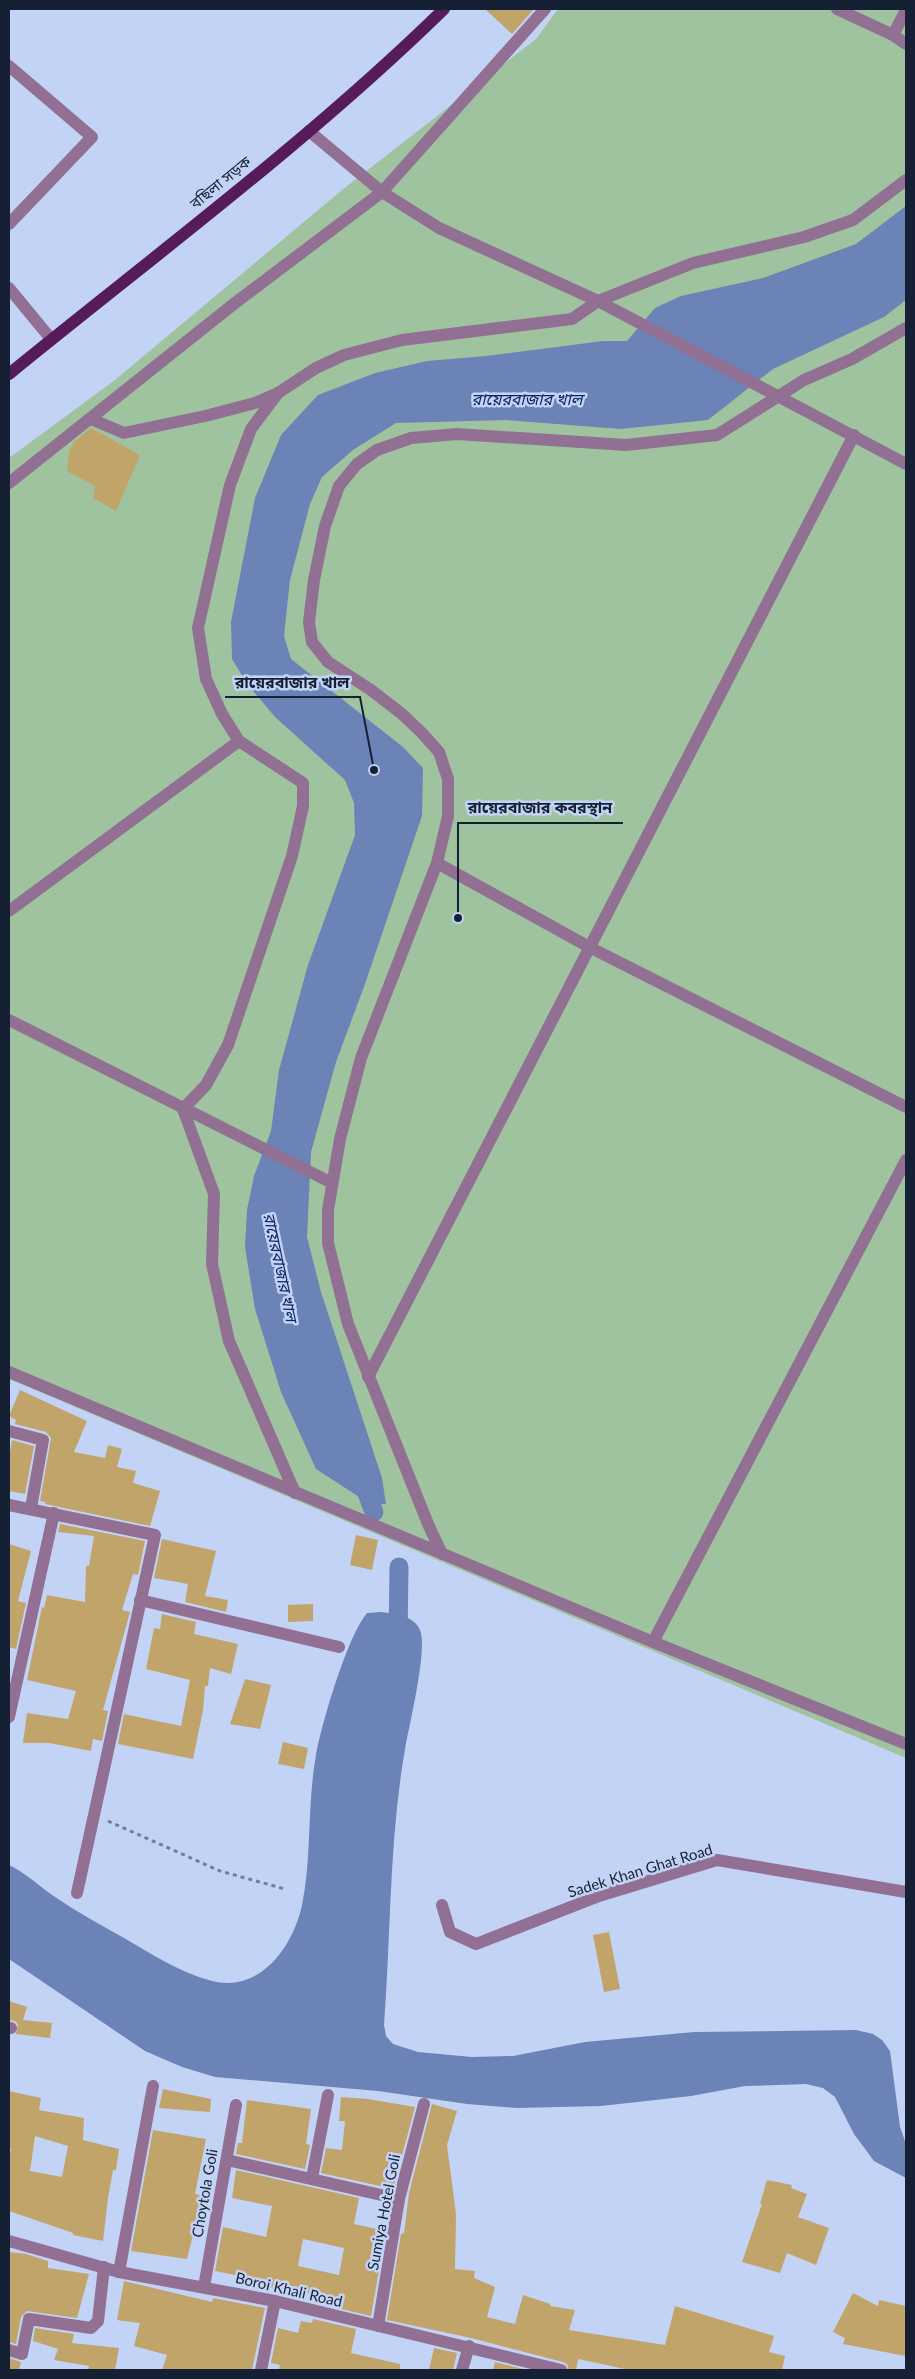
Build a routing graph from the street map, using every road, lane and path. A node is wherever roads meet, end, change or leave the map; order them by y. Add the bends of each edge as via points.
1 (444, 9) edge
2 (545, 9) edge
3 (836, 9) edge
4 (906, 10) edge
5 (893, 35) junction
6 (906, 44) edge
7 (9, 66) edge
8 (308, 131) junction
9 (906, 180) edge
10 (382, 192) junction
11 (9, 224) edge
12 (9, 288) edge
13 (598, 301) junction
14 (906, 328) edge
15 (51, 339) junction
16 (9, 374) edge
17 (278, 393) junction
18 (780, 397) junction
19 (91, 419) junction
20 (854, 435) junction
21 (906, 464) edge
22 (9, 482) edge
23 (240, 740) junction
24 (437, 863) junction
25 (9, 912) edge
26 (591, 948) junction
27 (9, 1020) edge
28 (906, 1107) edge
29 (183, 1109) junction
30 (906, 1160) edge
31 (332, 1183) junction
32 (9, 1372) edge
33 (368, 1377) junction
34 (9, 1431) edge
35 (295, 1492) junction
36 (9, 1505) edge
37 (31, 1508) junction
38 (54, 1513) junction
39 (442, 1554) junction
40 (140, 1600) junction
41 (653, 1642) junction
42 (339, 1648) dead end
43 (9, 1717) edge
44 (906, 1744) edge
45 (90, 1830) junction
46 (286, 1889) dead end
47 (906, 1892) edge
48 (77, 1893) dead end
49 (442, 1905) dead end
50 (152, 2086) dead end
51 (328, 2096) dead end
52 (424, 2104) dead end
53 (236, 2105) dead end
54 (227, 2160) junction
55 (312, 2178) junction
56 (400, 2199) junction
57 (9, 2241) edge
58 (104, 2267) junction
59 (119, 2272) junction
60 (204, 2287) junction
61 (276, 2301) junction
62 (378, 2326) junction
63 (469, 2346) junction
64 (9, 2350) edge
65 (261, 2370) edge
66 (462, 2370) edge
67 (561, 2370) edge

1 - 8 main road, বছিলা সড়ক via 400,52
2 - 10 street
3 - 5 street
4 - 5 street
5 - 6 street
7 - 11 street via 92,137
8 - 10 street
8 - 15 main road, বছিলা সড়ক
9 - 13 street via 853,220 804,236 693,263
10 - 13 street via 439,228
10 - 19 street via 235,303
12 - 15 street
13 - 17 street via 572,319 402,340 344,355 316,368
13 - 18 street
14 - 18 street via 852,359 804,380
15 - 16 main road, বছিলা সড়ক
17 - 19 street via 222,412 124,433
17 - 23 street via 251,429 230,485 198,628 206,679 222,714
18 - 20 street
18 - 24 street via 717,435 682,440 626,445 457,434 411,438 377,450 357,464 339,486 325,526 314,580 309,622 312,642 328,662 402,714 439,752 448,779 448,816
19 - 22 street
20 - 21 street
20 - 26 street
23 - 25 street
23 - 29 street via 302,783 303,806 292,856 228,1045 206,1085
24 - 26 street
24 - 31 street via 361,1058
26 - 28 street
26 - 33 street
27 - 29 street
29 - 31 street via 233,1131
29 - 35 street via 214,1194 212,1264 229,1341
30 - 41 street
31 - 33 street via 328,1243 348,1324
32 - 35 street
33 - 39 street
34 - 37 street via 43,1440
35 - 39 street
36 - 37 street
37 - 38 street
38 - 40 street via 155,1535
38 - 43 street
39 - 41 street
40 - 42 street
40 - 45 street
41 - 44 street
45 - 46 path via 106,1820 220,1870
45 - 48 street
47 - 49 street, Sadek Khan Ghat Road via 717,1860 599,1896 476,1944 450,1932
50 - 59 street
51 - 55 street
52 - 56 street, Sumiya Hotel Goli
53 - 54 street, Choytola Goli
54 - 55 street
54 - 60 street, Choytola Goli
55 - 56 street
56 - 62 street, Sumiya Hotel Goli
57 - 58 street, Boroi Khali Road
58 - 59 street, Boroi Khali Road
58 - 64 street via 95,2326 90,2328 30,2319 22,2354
59 - 60 street, Boroi Khali Road
60 - 61 street, Boroi Khali Road
61 - 62 street, Boroi Khali Road
61 - 65 street
62 - 63 street, Boroi Khali Road
63 - 66 street
63 - 67 street, Boroi Khali Road

